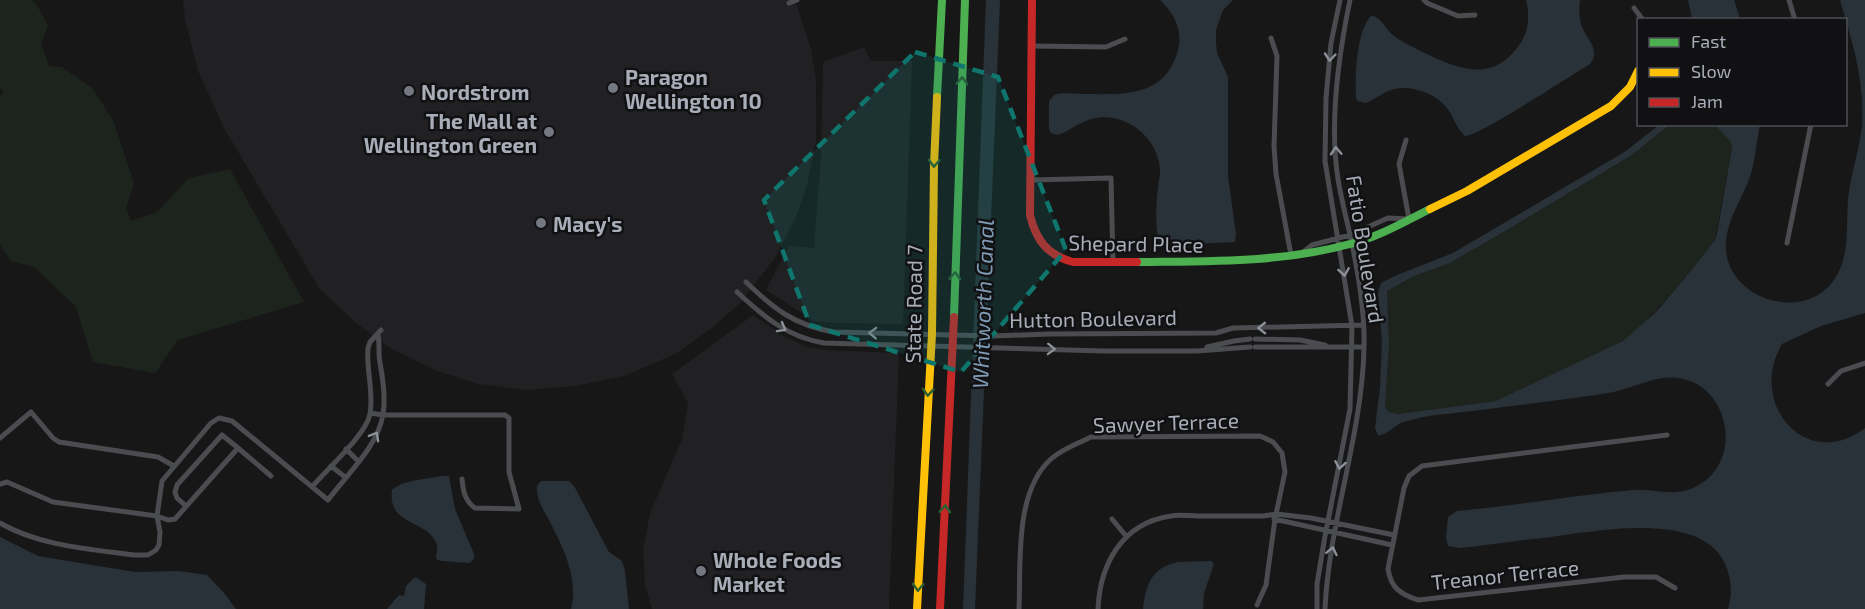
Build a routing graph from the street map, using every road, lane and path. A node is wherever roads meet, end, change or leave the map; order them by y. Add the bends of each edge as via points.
1 (797, 0) edge
2 (942, 0) edge
3 (959, 0) edge
4 (965, 0) edge
5 (1032, 0) edge
6 (1340, 0) edge
7 (1350, 0) edge
8 (1424, 0) edge
9 (1789, 0) edge
10 (789, 3) dead end
11 (1634, 8) dead end
12 (1475, 15) dead end
13 (1642, 18) edge
14 (1794, 18) edge
15 (964, 38) junction
16 (1270, 38) dead end
17 (1125, 39) dead end
18 (1032, 46) junction
19 (1637, 73) edge
20 (1811, 126) edge
21 (1406, 140) dead end
22 (1031, 180) junction
23 (1409, 219) junction
24 (1350, 234) junction
25 (1340, 242) junction
26 (1787, 243) dead end
27 (1352, 244) junction
28 (1291, 255) junction
29 (1113, 263) junction
30 (746, 282) dead end
31 (737, 292) dead end
32 (1363, 325) junction
33 (1352, 326) junction
34 (1299, 327) junction
35 (1233, 328) junction
36 (932, 334) junction
37 (953, 335) junction
38 (1300, 340) junction
39 (1234, 341) junction
40 (931, 347) junction
41 (1335, 347) junction
42 (1352, 347) junction
43 (1364, 347) junction
44 (953, 348) junction
45 (1197, 351) junction
46 (1865, 363) edge
47 (1828, 384) dead end
48 (370, 413) junction
49 (383, 415) junction
50 (1667, 435) dead end
51 (0, 438) edge
52 (238, 448) junction
53 (346, 449) junction
54 (358, 460) junction
55 (331, 465) junction
56 (174, 466) junction
57 (271, 476) dead end
58 (345, 477) junction
59 (462, 479) dead end
60 (0, 484) edge
61 (312, 487) junction
62 (186, 506) junction
63 (157, 516) junction
64 (1276, 517) junction
65 (1112, 519) dead end
66 (1328, 522) junction
67 (1337, 523) junction
68 (0, 524) edge
69 (1326, 531) junction
70 (1336, 533) junction
71 (1394, 535) junction
72 (1126, 536) junction
73 (1392, 545) junction
74 (1674, 588) dead end
75 (1257, 605) dead end
76 (917, 609) edge
77 (940, 609) edge
78 (1019, 609) edge
79 (1098, 609) edge
80 (1317, 609) edge
81 (1325, 609) edge

1 - 10 street
2 -> 36 main road, State Road 7 via 934,165
3 - 15 main road
4 - 15 main road, State Road 7
5 - 18 main road, Shepard Place
6 -> 25 street, Fatio Boulevard via 1330,54 1325,161
24 -> 7 street, Fatio Boulevard via 1335,142 1338,63
8 - 12 street via 1458,16
9 - 14 street
11 - 13 street
37 -> 15 main road, State Road 7
16 - 28 street via 1277,56 1276,174
17 - 18 street via 1106,47
18 - 22 main road, Shepard Place
19 - 23 main road, Shepard Place via 1630,87 1611,106 1467,191
20 - 26 street
21 - 23 street via 1399,164
22 - 29 main road, Shepard Place via 1030,215 1043,246 1057,259
22 - 29 street via 1111,178
23 - 24 street, Shepard Place via 1388,218
23 - 27 main road, Shepard Place
24 - 25 street, Shepard Place
24 - 27 street, Fatio Boulevard
25 - 27 main road, Shepard Place
25 - 28 main road, Shepard Place
25 -> 33 street, Fatio Boulevard
27 - 32 street, Fatio Boulevard
28 - 29 main road, Shepard Place via 1215,263
36 -> 30 street, Hutton Boulevard via 817,329 787,317
31 -> 40 street, Hutton Boulevard via 779,328 803,339
32 - 33 street, Hutton Boulevard
32 - 43 street, Fatio Boulevard
33 - 34 street, Hutton Boulevard
33 - 42 street, Fatio Boulevard
34 -> 35 street, Hutton Boulevard
34 - 38 street
35 - 37 street, Hutton Boulevard via 1216,333
35 - 39 street
36 - 37 street, Hutton Boulevard
36 - 40 main road, State Road 7
37 - 44 main road, State Road 7
38 - 39 street, Hutton Boulevard
38 - 41 street, Hutton Boulevard
39 - 45 street, Hutton Boulevard
40 - 44 street, Hutton Boulevard
40 -> 76 main road, State Road 7
41 - 42 street, Hutton Boulevard
41 - 45 street, Hutton Boulevard via 1252,346
42 - 43 street, Hutton Boulevard
42 -> 66 street, Fatio Boulevard via 1350,410
43 - 67 street, Fatio Boulevard via 1359,412
44 -> 45 street, Hutton Boulevard
77 -> 44 main road, State Road 7
46 - 47 street via 1841,371
48 - 49 street
48 - 49 street via 368,348 380,332
48 - 53 street via 362,431
54 -> 49 street via 374,438
49 - 59 street via 509,418 509,472 519,509 475,508 464,492
50 - 71 street, Treanor Terrace via 1422,466 1409,476 1404,488
51 - 56 street via 32,412 58,442 158,457
52 - 57 street
52 - 62 street
52 - 62 street via 222,435 177,485 177,498
53 - 54 street
53 - 55 street
54 - 58 street
55 - 58 street
55 - 61 street
56 - 61 street via 211,423 226,418
56 - 63 street via 162,481
58 - 61 street via 328,500
60 - 63 street via 7,482 53,502
62 - 63 street via 175,519
63 - 68 street via 159,545 148,555 47,542
64 - 66 street
64 - 69 street
64 - 72 street via 1170,516
64 - 75 street, Sawyer Terrace via 1266,585
64 - 78 street, Sawyer Terrace via 1285,472 1282,453 1260,435 1091,437 1050,459 1028,495 1023,516
65 - 72 street
66 - 67 street
66 - 69 street, Fatio Boulevard
67 - 70 street, Fatio Boulevard
67 - 71 street
69 - 70 street
69 - 80 street, Fatio Boulevard
70 - 73 street
81 -> 70 street, Fatio Boulevard via 1327,573
71 - 73 street, Treanor Terrace
72 - 79 street via 1103,573
73 - 74 street, Treanor Terrace via 1390,581 1400,594 1418,600 1624,577 1656,577

